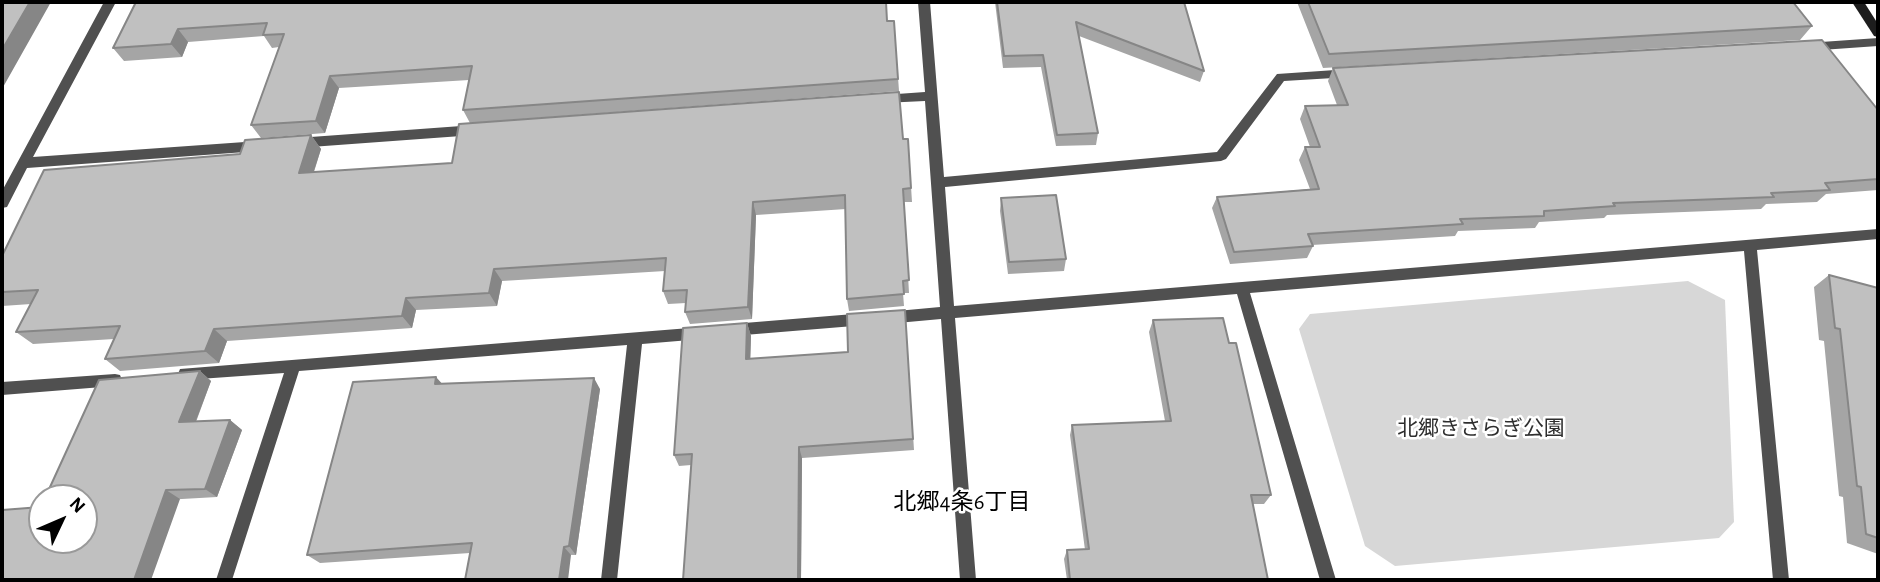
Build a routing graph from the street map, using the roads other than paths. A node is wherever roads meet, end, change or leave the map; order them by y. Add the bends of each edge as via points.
1 (110, 2) edge
2 (924, 2) edge
3 (1858, 2) edge
4 (1878, 33) edge
5 (1878, 43) edge
6 (1795, 47) edge
7 (1364, 73) edge
8 (929, 96) junction
9 (874, 100) edge
10 (483, 129) edge
11 (23, 163) junction
12 (937, 183) junction
13 (2, 203) edge
14 (1878, 234) edge
15 (1750, 245) junction
16 (1242, 288) junction
17 (947, 313) junction
18 (635, 338) junction
19 (293, 366) junction
20 (168, 376) edge
21 (127, 379) edge
22 (2, 389) edge
23 (224, 580) edge
24 (609, 580) edge
25 (968, 580) edge
26 (1328, 580) edge
27 (1781, 580) edge

1 - 11 street
2 - 8 street
3 - 4 street
5 - 6 street
7 - 12 street via 1281,77 1221,156
8 - 9 street
8 - 12 street
10 - 11 street
11 - 13 street
12 - 17 street
14 - 15 street
15 - 16 street
15 - 27 street
16 - 17 street
16 - 26 street
17 - 18 street
17 - 25 street
18 - 19 street
18 - 24 street
19 - 20 street
19 - 23 street
21 - 22 street

